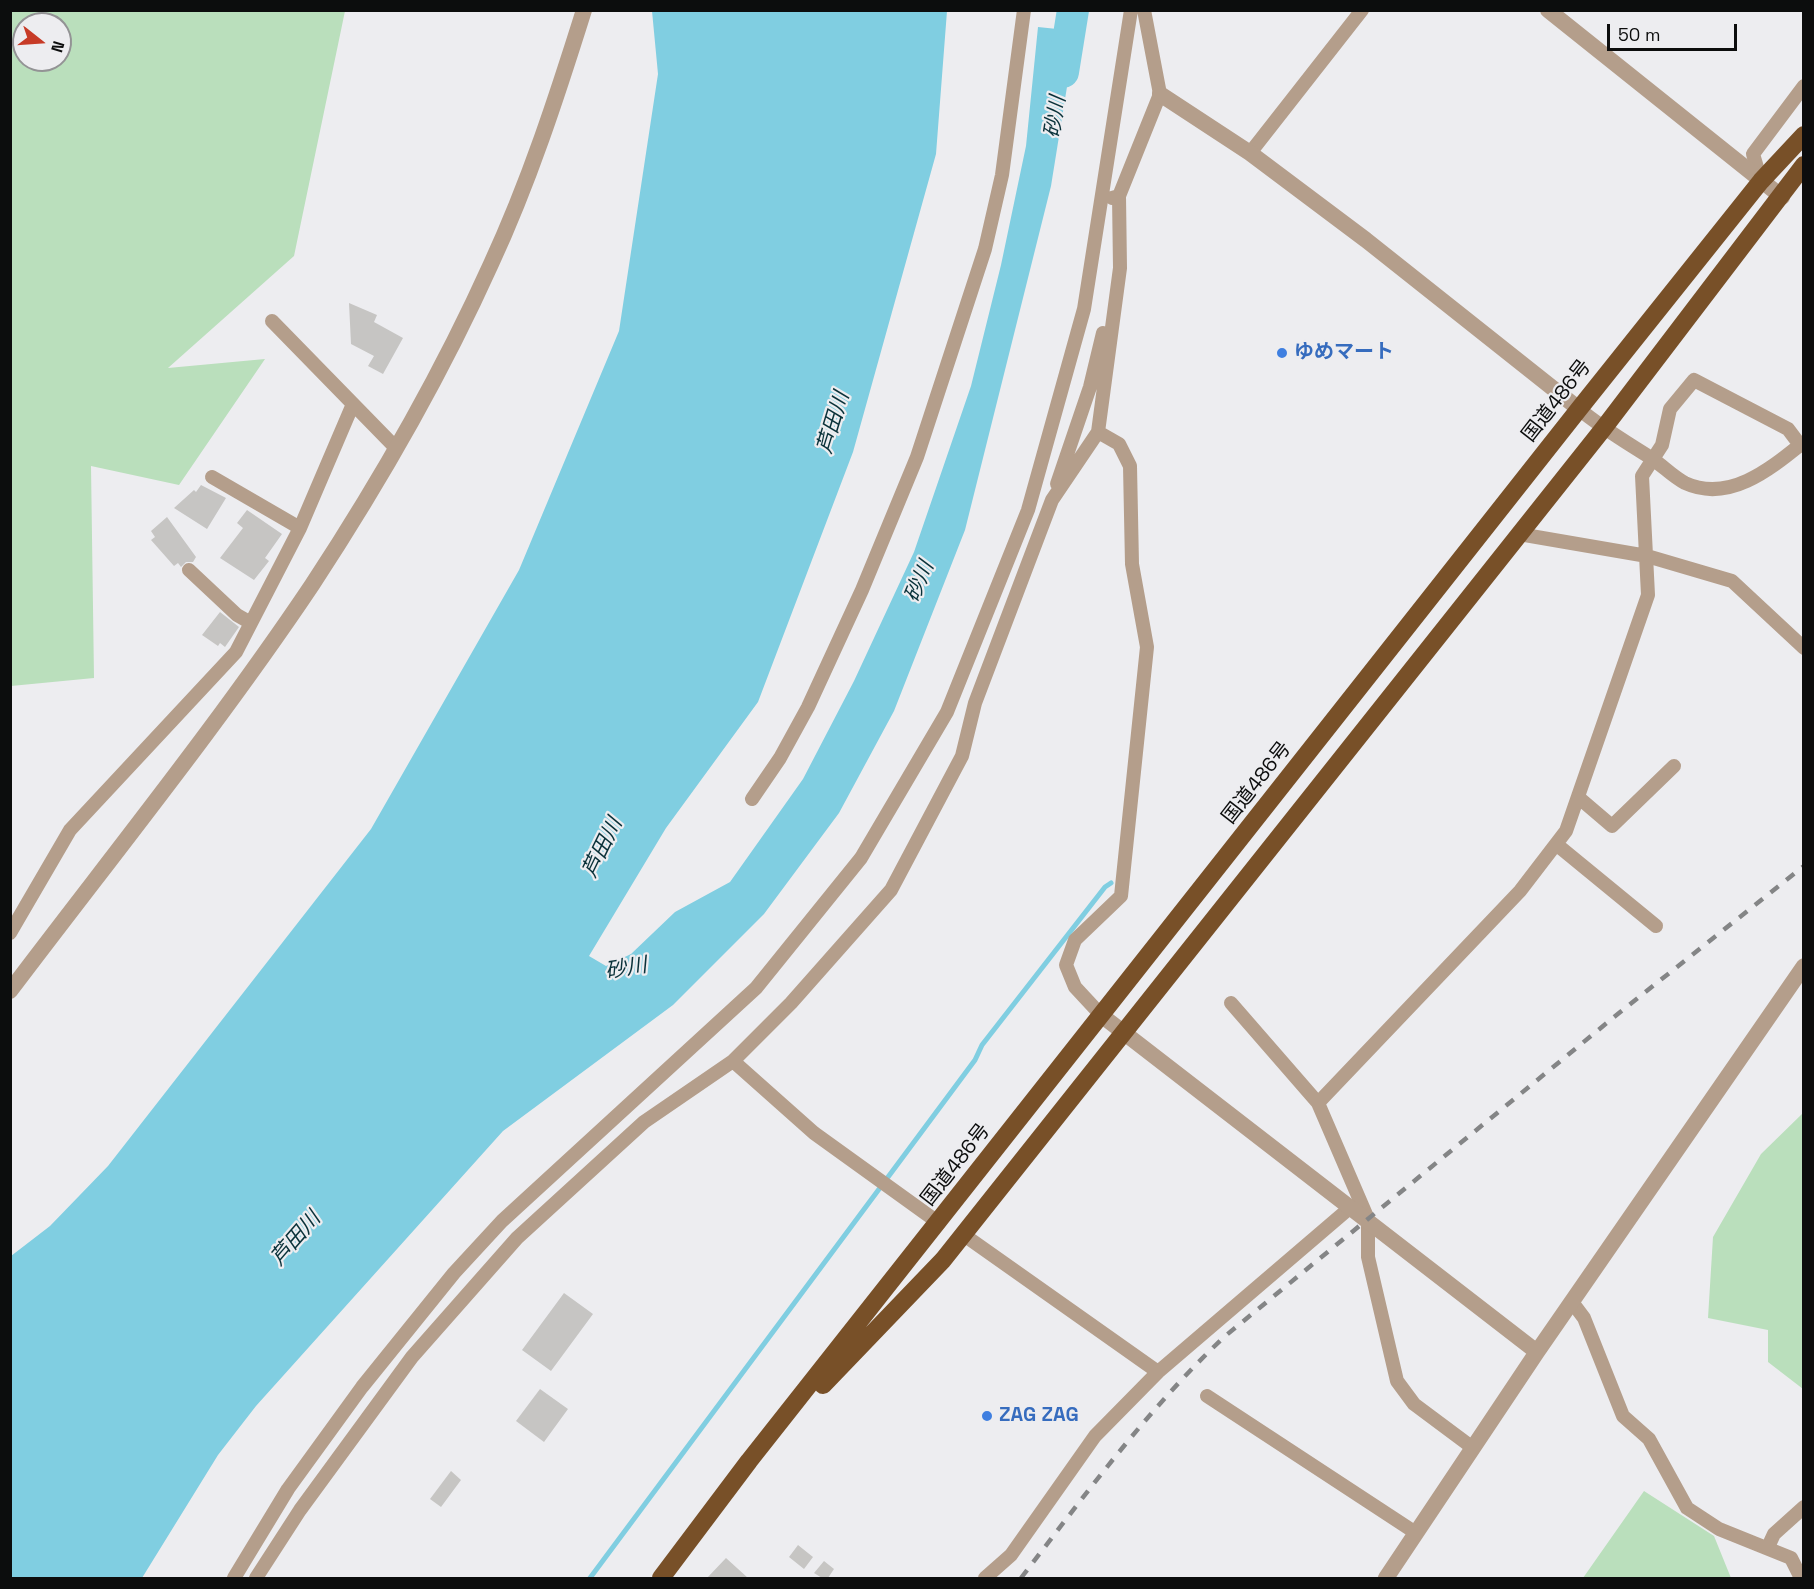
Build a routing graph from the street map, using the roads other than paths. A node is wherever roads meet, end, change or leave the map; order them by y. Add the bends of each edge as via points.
1 (584, 10) edge
2 (1024, 10) edge
3 (1131, 10) edge
4 (1144, 10) edge
5 (1362, 10) edge
6 (1548, 10) edge
7 (1803, 86) edge
8 (1160, 94) junction
9 (1803, 135) edge
10 (1250, 153) junction
11 (1803, 165) edge
12 (1761, 181) junction
13 (1119, 196) junction
14 (1782, 197) junction
15 (1101, 200) junction
16 (1120, 268) junction
17 (272, 321) dead end
18 (353, 404) junction
19 (1579, 409) junction
20 (1603, 429) junction
21 (1098, 432) junction
22 (1802, 446) edge
23 (396, 448) junction
24 (1653, 459) junction
25 (212, 477) dead end
26 (1052, 500) junction
27 (300, 528) junction
28 (1519, 534) junction
29 (1647, 556) junction
30 (189, 570) dead end
31 (251, 623) junction
32 (1803, 648) edge
33 (1674, 766) dead end
34 (1578, 798) junction
35 (752, 799) dead end
36 (1556, 844) junction
37 (1656, 926) dead end
38 (10, 933) edge
39 (1803, 966) edge
40 (10, 991) edge
41 (1231, 1003) dead end
42 (1101, 1015) junction
43 (1124, 1033) junction
44 (733, 1061) junction
45 (1318, 1103) junction
46 (1352, 1206) junction
47 (1368, 1219) junction
48 (939, 1223) junction
49 (964, 1235) junction
50 (1572, 1302) junction
51 (1537, 1352) junction
52 (1158, 1372) junction
53 (1207, 1396) dead end
54 (1473, 1448) junction
55 (749, 1461) junction
56 (1803, 1507) edge
57 (1416, 1533) junction
58 (1768, 1547) junction
59 (234, 1578) edge
60 (256, 1578) edge
61 (660, 1578) edge
62 (985, 1578) edge
63 (1386, 1578) edge
64 (1801, 1578) edge

1 - 23 street via 555,103 491,265
2 - 35 street via 1002,175 985,249 917,457 808,707
3 - 15 street
4 - 8 street
5 - 10 street
6 - 12 street
7 - 12 street via 1753,154
8 - 10 street
8 - 13 street
9 - 12 highway, 国道486号
10 - 19 street
11 - 14 highway, 国道486号
12 - 14 street
12 - 19 highway, 国道486号
13 - 15 street
13 - 16 street
14 - 20 highway, 国道486号
15 - 59 street via 1084,309 1028,510 947,712 861,858 756,988 502,1221 454,1273 362,1387 288,1490
16 - 21 street
16 - 26 street via 1090,387
17 - 18 street
18 - 23 street
18 - 27 street
19 - 20 street
19 - 42 highway, 国道486号
20 - 24 street
20 - 28 highway, 国道486号
21 - 26 street
21 - 42 street via 1119,444 1130,466 1132,564 1146,646 1121,896 1075,940 1066,965 1075,987
22 - 24 street via 1745,484 1710,488 1685,483
22 - 24 street via 1788,429 1694,380 1670,409 1662,445
23 - 40 street via 313,583 235,696
24 - 29 street via 1642,476
25 - 27 street
26 - 44 street via 975,703 962,756 891,890 791,1003
27 - 31 street
28 - 29 street
28 - 43 highway, 国道486号
29 - 32 street via 1732,581
29 - 34 street via 1648,595
30 - 31 street via 237,615
31 - 38 street via 236,652 70,830
33 - 34 street via 1612,826
34 - 36 street via 1566,831
36 - 37 street
36 - 45 street via 1520,891
39 - 50 street
41 - 45 street
42 - 43 street
42 - 48 highway, 国道486号
43 - 46 street
43 - 49 highway, 国道486号
44 - 48 street via 814,1133
44 - 60 street via 644,1122 517,1238 412,1357 300,1510
45 - 47 street
46 - 47 street
46 - 52 street
47 - 51 street
47 - 54 street via 1368,1257 1397,1381 1414,1404
48 - 55 highway, 国道486号
49 - 52 street
49 - 55 highway, 国道486号
50 - 51 street
50 - 58 street via 1584,1318 1623,1416 1649,1439 1687,1508 1719,1529
51 - 54 street
52 - 62 street via 1095,1436 1011,1555
53 - 57 street
54 - 57 street
55 - 61 highway, 国道486号
56 - 58 street via 1774,1534
57 - 63 street
58 - 64 street via 1791,1558

